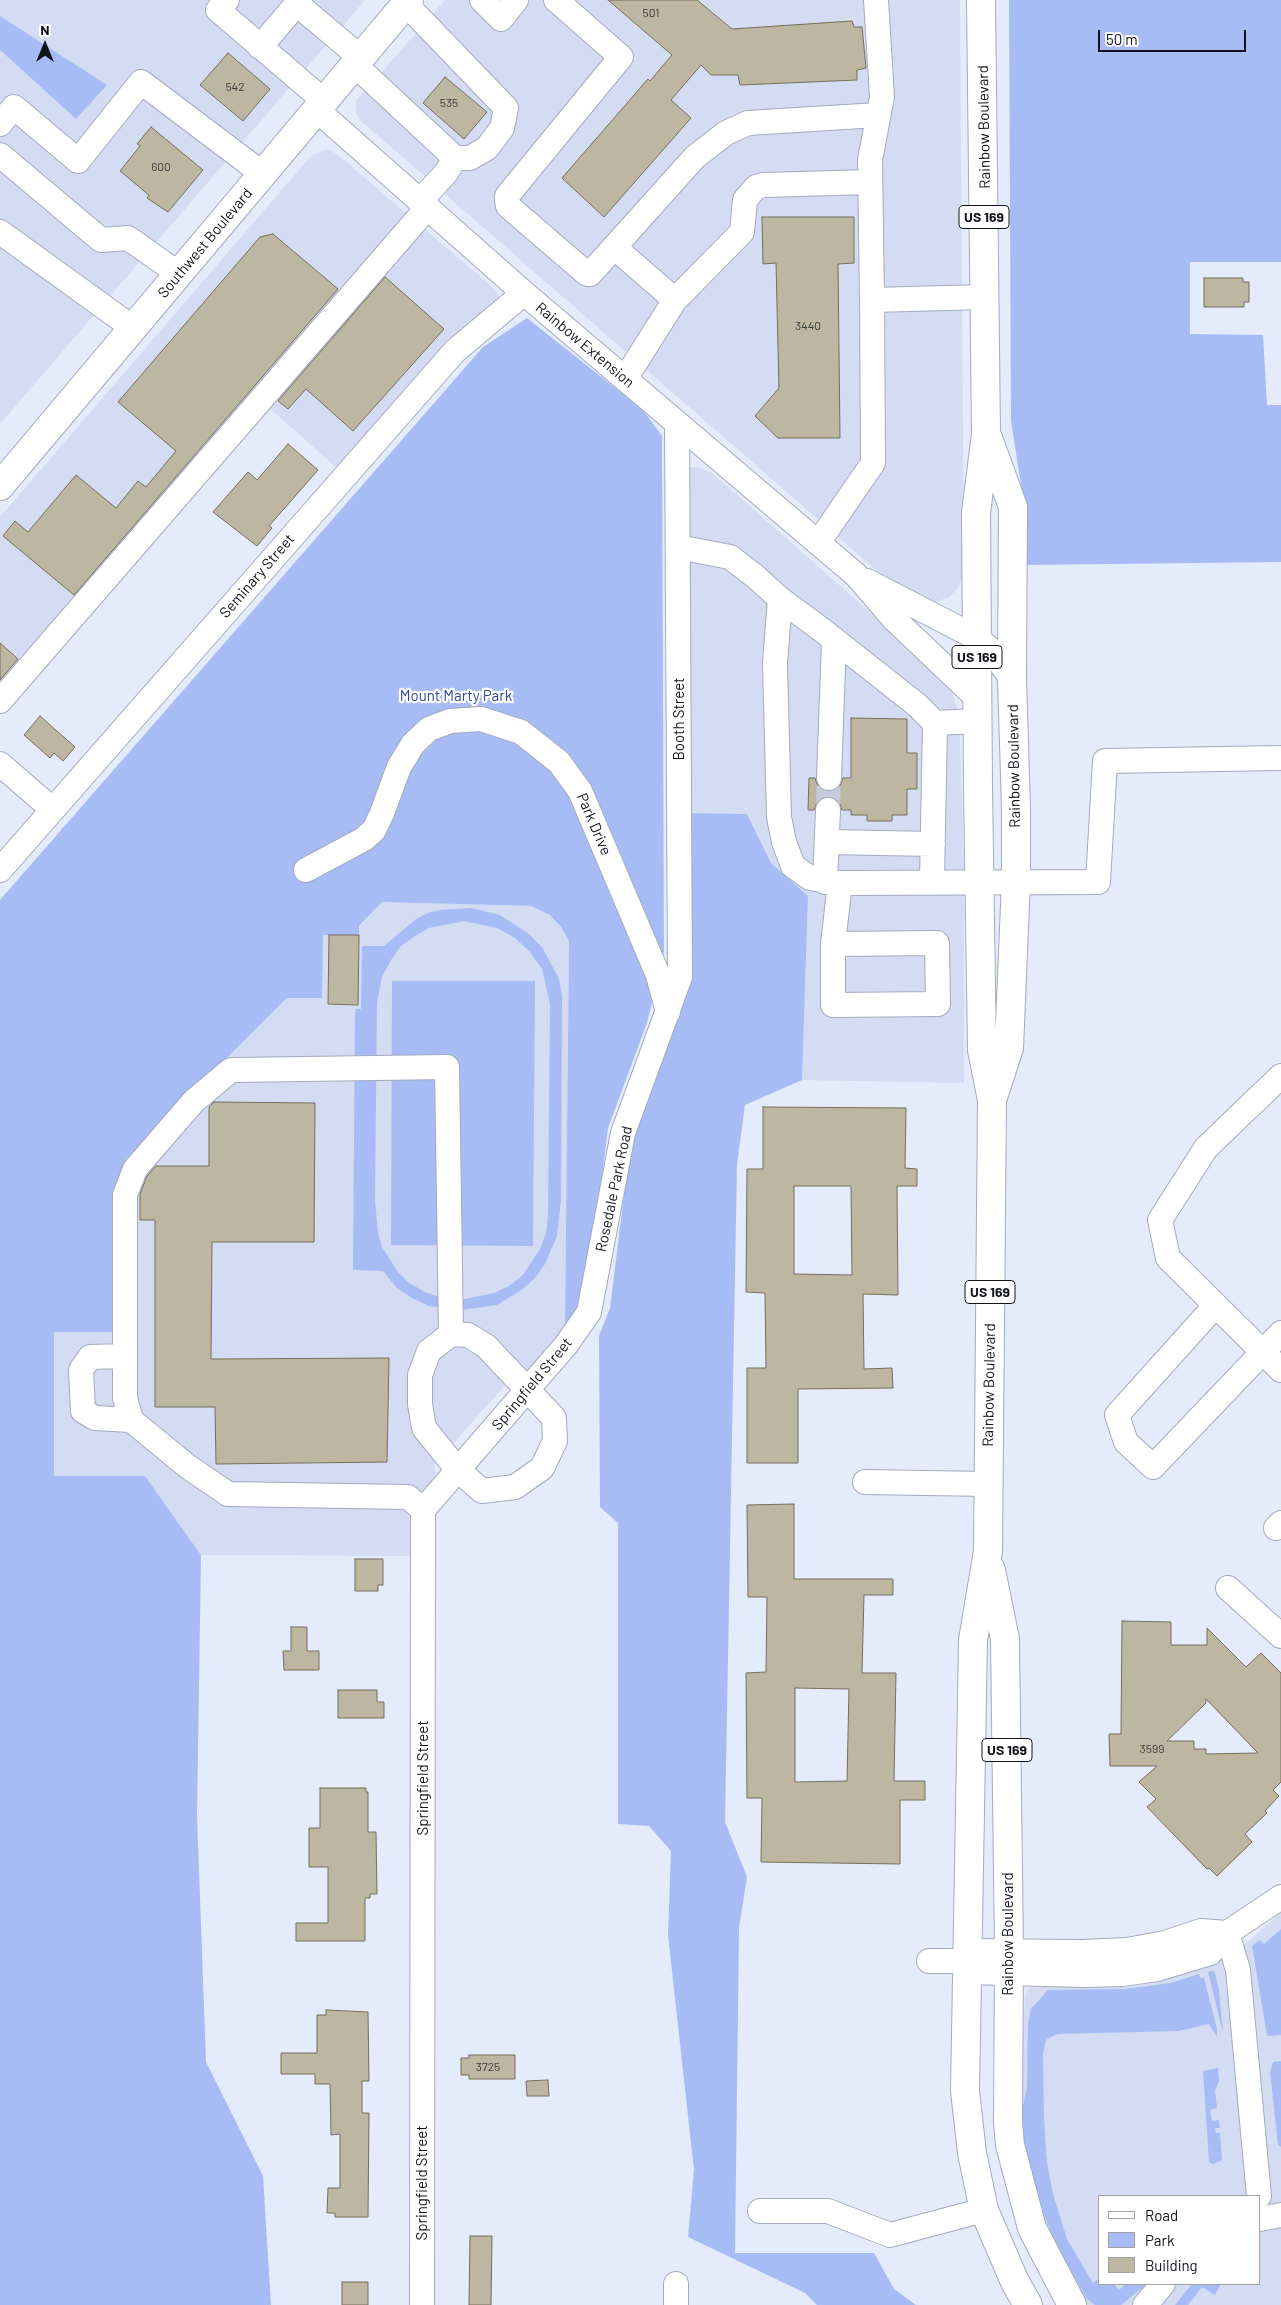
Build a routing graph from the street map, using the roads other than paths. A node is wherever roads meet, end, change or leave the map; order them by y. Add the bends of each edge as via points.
1 (482, 0) edge
2 (516, 0) edge
3 (556, 0) edge
4 (876, 0) edge
5 (981, 0) edge
6 (298, 2) edge
7 (408, 2) edge
8 (222, 5) edge
9 (260, 47) junction
10 (358, 61) junction
11 (320, 106) junction
12 (878, 115) junction
13 (0, 124) edge
14 (0, 155) edge
15 (455, 158) junction
16 (263, 174) junction
17 (870, 182) junction
18 (424, 204) junction
19 (0, 232) edge
20 (614, 246) junction
21 (179, 274) junction
22 (524, 293) junction
23 (985, 297) junction
24 (675, 300) junction
25 (872, 300) junction
26 (133, 328) junction
27 (625, 379) junction
28 (677, 424) junction
29 (986, 434) junction
30 (0, 486) edge
31 (818, 543) junction
32 (678, 547) junction
33 (856, 575) junction
34 (780, 599) junction
35 (977, 638) junction
36 (834, 640) junction
37 (1012, 679) junction
38 (0, 701) edge
39 (977, 709) junction
40 (935, 723) junction
41 (1281, 758) edge
42 (0, 764) edge
43 (829, 778) tunnel mouth
44 (52, 809) junction
45 (828, 810) tunnel mouth
46 (827, 842) junction
47 (933, 844) junction
48 (0, 870) edge
49 (306, 870) dead end
50 (979, 881) junction
51 (1016, 881) junction
52 (833, 882) junction
53 (932, 882) junction
54 (833, 944) junction
55 (668, 1012) junction
56 (1281, 1076) edge
57 (992, 1100) junction
58 (1215, 1306) junction
59 (589, 1312) joint
60 (1281, 1333) edge
61 (451, 1334) junction
62 (1262, 1352) junction
63 (125, 1356) junction
64 (1281, 1370) edge
65 (527, 1390) junction
66 (131, 1420) junction
67 (458, 1470) junction
68 (865, 1482) dead end
69 (988, 1484) junction
70 (423, 1510) junction
71 (988, 1551) junction
72 (1228, 1588) dead end
73 (1281, 1636) edge
74 (1281, 1897) edge
75 (1227, 1933) junction
76 (930, 1961) dead end
77 (967, 1962) junction
78 (1009, 1962) junction
79 (760, 2210) dead end
80 (984, 2210) junction
81 (1264, 2210) edge
82 (1162, 2285) edge
83 (422, 2305) edge
84 (1028, 2305) edge
85 (1072, 2305) edge
86 (1145, 2305) edge

1 - 2 street via 501,19
3 - 20 street via 621,58 507,196 508,206 587,274
4 - 12 street via 882,97
5 - 23 main road, Rainbow Boulevard / US 169
6 - 9 street
6 - 10 street
7 - 10 main road, Southwest Boulevard
7 - 15 street via 506,108 502,128 487,148 470,158
8 - 9 street, Rainbow Extension
9 - 11 street, Rainbow Extension
10 - 11 main road, Southwest Boulevard
10 - 15 street
11 - 16 main road, Southwest Boulevard
11 - 18 street, Rainbow Extension
12 - 17 street via 870,160
12 - 20 street via 748,123 726,133 695,157
13 - 16 street via 14,108 78,161 142,82
14 - 21 street via 101,240 128,238
15 - 18 street
16 - 21 main road, Southwest Boulevard
17 - 24 street via 756,187 745,200 742,232
17 - 25 street
18 - 22 street, Rainbow Extension
18 - 38 street
19 - 26 street
20 - 24 street
21 - 26 main road, Southwest Boulevard
22 - 27 street, Rainbow Extension
22 - 44 street, Seminary Street via 455,352
23 - 25 street
23 - 29 main road, Rainbow Boulevard / US 169
24 - 27 street
25 - 31 street via 873,463
26 - 30 main road, Southwest Boulevard
27 - 28 street, Rainbow Extension
28 - 31 street, Rainbow Extension
28 - 32 street, Booth Street
29 - 35 main road, Rainbow Boulevard / US 169 via 976,513
29 - 37 main road, Rainbow Boulevard / US 169 via 1013,507
31 - 33 street, Rainbow Extension
32 - 34 street via 730,557
32 - 55 street, Booth Street via 680,977
33 - 35 street, Rainbow Extension
33 - 39 street, Rainbow Extension
34 - 36 street
34 - 52 street via 775,663 778,817 793,866 810,878
35 - 37 street, Rainbow Extension via 990,649
35 - 39 main road, Rainbow Boulevard / US 169
36 - 40 street
36 - 43 street
37 - 51 main road, Rainbow Boulevard / US 169
39 - 40 street
39 - 50 main road, Rainbow Boulevard / US 169
40 - 47 street
41 - 51 street via 1105,761 1098,882
42 - 44 street
44 - 48 street, Seminary Street
45 - 46 street
46 - 47 street
46 - 52 street
47 - 53 street
49 - 55 street, Park Drive via 364,839 374,830 399,767 413,744 429,729 450,721 481,719 521,732 559,762 580,791 658,975
50 - 51 street
50 - 53 street
50 - 57 main road, Rainbow Boulevard / US 169 via 982,1050
51 - 57 main road, Rainbow Boulevard / US 169 via 1010,1048
52 - 53 street
52 - 54 street
54 - 54 street via 937,943 938,1004 833,1005
55 - 59 street, Rosedale Park Road via 623,1133
56 - 58 street via 1206,1148 1160,1220 1168,1258
57 - 69 main road, Rainbow Boulevard / US 169
58 - 62 street
58 - 62 street via 1117,1415 1126,1442 1153,1467
59 - 65 street, Springfield Street via 566,1345
60 - 62 street
61 - 63 street via 447,1067 231,1070 194,1102 135,1169 125,1194
61 - 65 street via 468,1335 486,1346
61 - 67 street via 429,1351 420,1375 420,1404 424,1428
62 - 64 street
63 - 66 street via 125,1398
63 - 66 street via 90,1357 81,1370 83,1411 95,1418
65 - 67 street, Springfield Street
65 - 67 street via 554,1418 555,1441 542,1468 515,1488 482,1491
66 - 70 street via 187,1466 228,1494 408,1497
67 - 70 street, Springfield Street
68 - 69 street
69 - 71 main road, Rainbow Boulevard / US 169
70 - 83 street, Springfield Street
71 - 77 main road, Rainbow Boulevard / US 169 via 973,1640
71 - 78 main road, Rainbow Boulevard / US 169 via 1005,1639
72 - 73 street
74 - 75 street
75 - 78 street via 1201,1931 1165,1943 1127,1950
75 - 81 street via 1238,1970
76 - 77 street
77 - 78 street
77 - 80 main road, Rainbow Boulevard / US 169 via 965,2091 972,2153
78 - 85 main road, Rainbow Boulevard / US 169 via 1010,2145 1032,2228
79 - 80 street via 828,2211 890,2235
80 - 84 main road, Rainbow Boulevard / US 169
82 - 86 street

